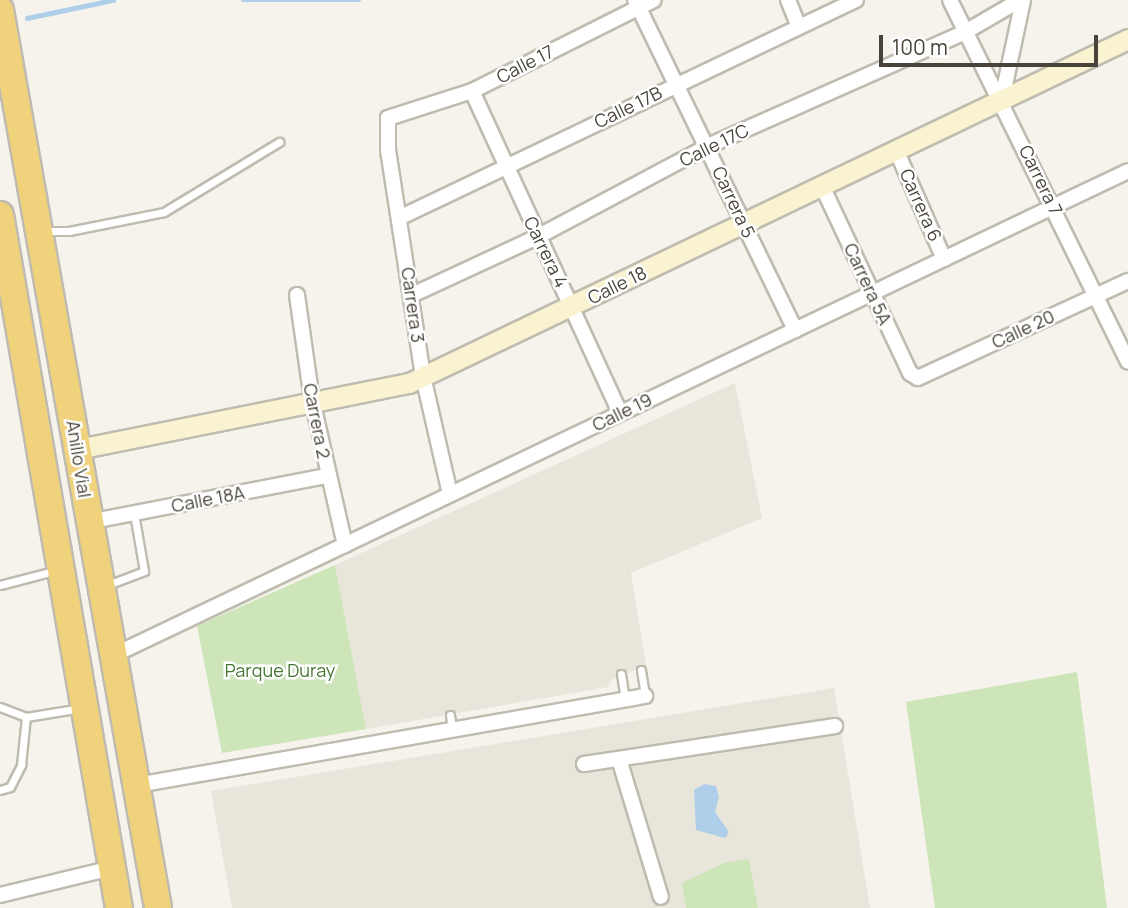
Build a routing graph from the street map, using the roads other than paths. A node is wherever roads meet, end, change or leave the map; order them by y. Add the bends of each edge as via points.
1 (653, 0) edge
2 (788, 0) edge
3 (856, 0) edge
4 (950, 0) edge
5 (1021, 0) edge
6 (637, 3) edge
7 (0, 10) edge
8 (799, 27) junction
9 (967, 31) junction
10 (1128, 39) edge
11 (676, 85) junction
12 (472, 91) junction
13 (1002, 99) junction
14 (391, 116) joint
15 (279, 142) dead end
16 (708, 146) junction
17 (897, 152) junction
18 (504, 167) junction
19 (1128, 171) edge
20 (822, 186) junction
21 (1054, 206) junction
22 (0, 215) edge
23 (401, 217) junction
24 (744, 223) junction
25 (38, 231) junction
26 (539, 236) junction
27 (944, 259) junction
28 (5, 275) edge
29 (1128, 281) edge
30 (873, 293) junction
31 (1097, 294) junction
32 (297, 295) dead end
33 (412, 295) junction
34 (572, 306) junction
35 (795, 330) junction
36 (1128, 362) edge
37 (423, 376) junction
38 (918, 378) joint
39 (312, 400) junction
40 (620, 413) junction
41 (78, 449) junction
42 (328, 476) junction
43 (450, 494) junction
44 (134, 513) junction
45 (88, 522) junction
46 (345, 545) junction
47 (61, 569) junction
48 (0, 585) edge
49 (101, 587) junction
50 (116, 654) junction
51 (641, 670) dead end
52 (621, 674) dead end
53 (645, 696) joint
54 (625, 699) junction
55 (0, 707) edge
56 (85, 708) junction
57 (26, 717) junction
58 (835, 726) dead end
59 (619, 759) junction
60 (584, 764) dead end
61 (137, 785) junction
62 (0, 790) edge
63 (112, 868) junction
64 (0, 895) edge
65 (661, 897) dead end
66 (119, 908) edge
67 (158, 908) edge

1 - 6 street, Calle 17
2 - 8 street
3 - 8 street, Calle 17B
4 - 9 street, Carrera 7
5 - 9 street, Calle 17C
5 - 13 street
6 - 11 street, Carrera 5
6 - 12 street, Calle 17
7 - 25 highway, Anillo Vial
8 - 11 street, Calle 17B
9 - 13 street, Carrera 7
9 - 16 street, Calle 17C
10 - 13 street, Calle 18
11 - 16 street, Carrera 5
11 - 18 street, Calle 17B
12 - 14 street, Calle 17
12 - 18 street, Carrera 4
13 - 17 street, Calle 18
13 - 21 street, Carrera 7
14 - 23 street, Carrera 3 via 386,121 388,150
15 - 25 lane via 164,212 69,231
16 - 24 street, Carrera 5
16 - 26 street, Calle 17C
17 - 20 street, Calle 18
17 - 27 street, Carrera 6
18 - 23 street, Calle 17B
18 - 26 street, Carrera 4
19 - 21 street, Calle 19
20 - 24 street, Calle 18
20 - 30 street, Carrera 5A
21 - 27 street, Calle 19
21 - 31 street, Carrera 7
22 - 28 highway, Anillo Vial
23 - 33 street, Carrera 3
24 - 34 street, Calle 18
24 - 35 street, Carrera 5
25 - 41 highway, Anillo Vial
26 - 33 street, Calle 17C
26 - 34 street, Carrera 4
27 - 30 street, Calle 19
28 - 47 highway, Anillo Vial
29 - 31 street, Calle 20
30 - 35 street, Calle 19
30 - 38 street, Carrera 5A via 910,373
31 - 36 street, Carrera 7
31 - 38 street, Calle 20
32 - 39 street, Carrera 2
33 - 37 street, Carrera 3
34 - 37 street, Calle 18
34 - 40 street, Carrera 4
35 - 40 street, Calle 19
37 - 39 street, Calle 18
37 - 43 street, Carrera 3
39 - 41 street, Calle 18
39 - 42 street, Carrera 2
40 - 43 street, Calle 19
41 - 45 highway, Anillo Vial
42 - 44 street, Calle 18A
42 - 46 street, Carrera 2
43 - 46 street, Calle 19
44 - 45 street, Calle 18A
44 - 49 lane via 144,571
45 - 49 highway, Anillo Vial
46 - 50 street, Calle 19
47 - 48 lane
47 - 56 highway, Anillo Vial
49 - 50 highway, Anillo Vial
50 - 61 highway, Anillo Vial
51 - 53 lane
52 - 54 lane
53 - 54 street
54 - 61 street via 451,722
55 - 57 lane
56 - 57 lane
56 - 63 highway, Anillo Vial
57 - 62 lane via 21,765 10,787
58 - 59 street
59 - 60 street
59 - 65 street
61 - 67 highway, Anillo Vial
63 - 64 street
63 - 66 highway, Anillo Vial

